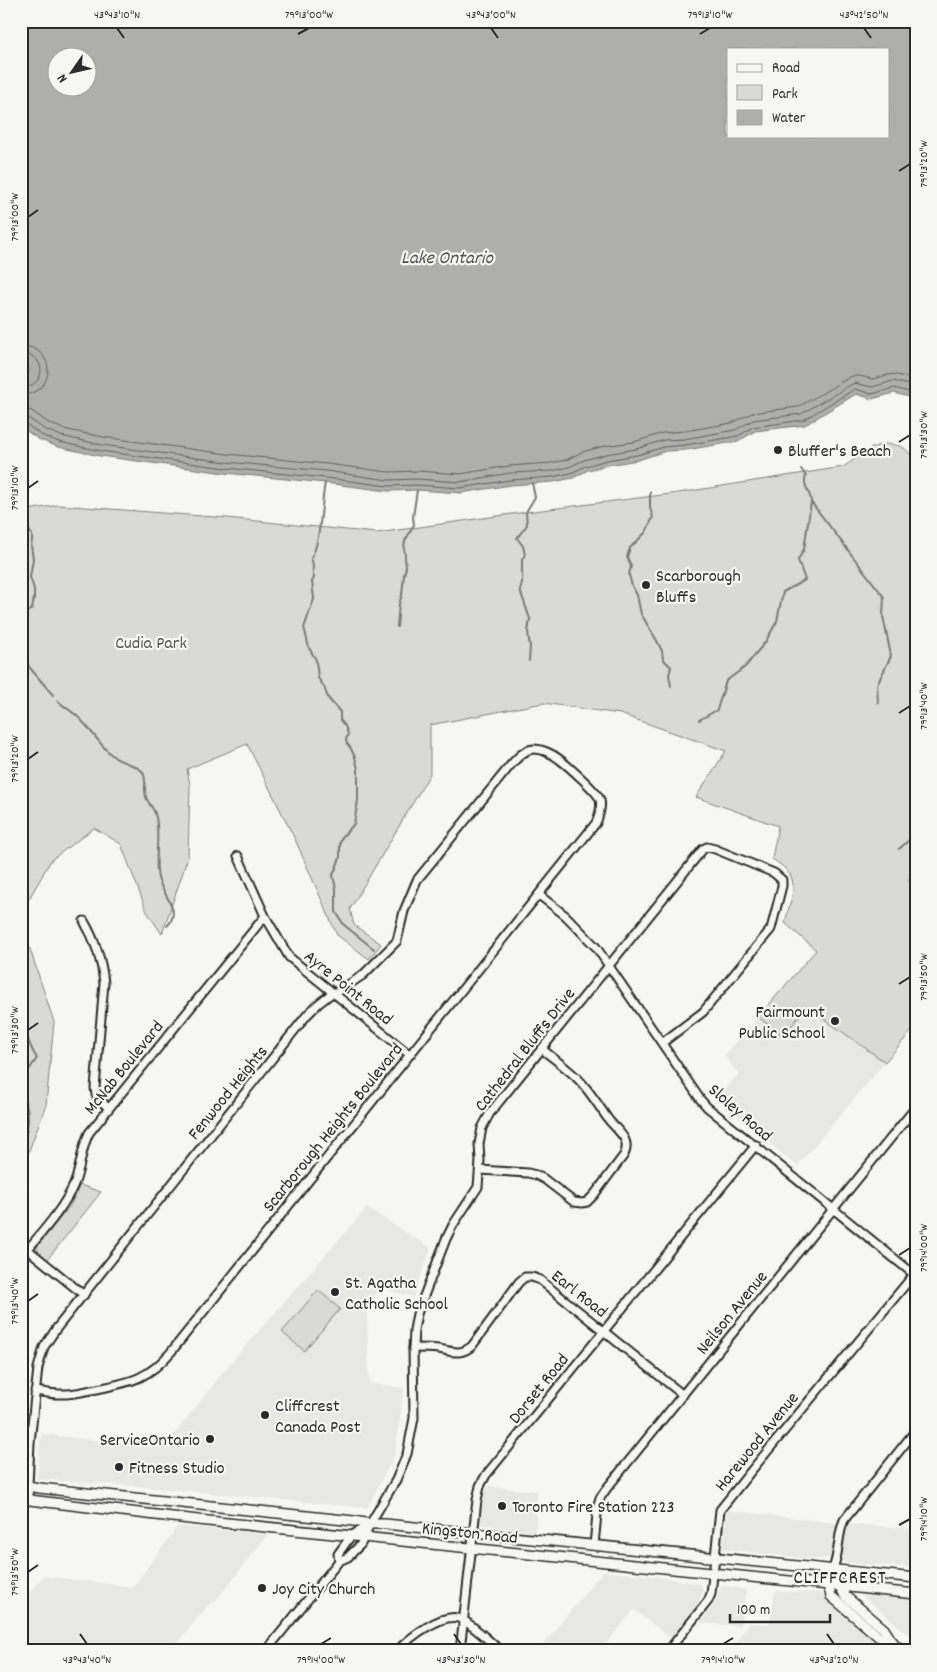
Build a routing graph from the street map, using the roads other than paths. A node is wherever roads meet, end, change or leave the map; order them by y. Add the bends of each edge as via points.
1 (533, 749) joint
2 (238, 856) dead end
3 (539, 895) junction
4 (265, 916) junction
5 (84, 921) dead end
6 (609, 965) junction
7 (332, 993) junction
8 (662, 1042) junction
9 (542, 1049) junction
10 (409, 1054) junction
11 (916, 1107) edge
12 (108, 1108) junction
13 (756, 1145) junction
14 (480, 1170) junction
15 (834, 1209) junction
16 (21, 1244) edge
17 (28, 1249) junction
18 (915, 1274) edge
19 (84, 1295) junction
20 (604, 1331) junction
21 (414, 1348) junction
22 (35, 1391) junction
23 (683, 1395) junction
24 (916, 1430) edge
25 (24, 1485) edge
26 (25, 1499) edge
27 (370, 1524) junction
28 (474, 1533) junction
29 (351, 1536) junction
30 (365, 1536) junction
31 (594, 1545) junction
32 (472, 1549) junction
33 (714, 1558) junction
34 (339, 1561) junction
35 (832, 1570) junction
36 (713, 1573) junction
37 (916, 1578) edge
38 (828, 1586) junction
39 (841, 1587) junction
40 (916, 1594) edge
41 (464, 1621) junction
42 (893, 1643) junction
43 (266, 1651) edge
44 (397, 1651) edge
45 (460, 1651) edge
46 (501, 1651) edge
47 (668, 1651) edge
48 (903, 1651) edge

1 - 3 street, Scarborough Heights Boulevard via 558,758 598,795 601,804 596,823
1 - 7 street, Fenwood Heights via 523,753 509,767 417,880 404,911 397,941 362,975
2 - 4 street, Ayre Point Road
3 - 6 street, Sloley Road via 580,930
3 - 10 street, Scarborough Heights Boulevard
4 - 7 street, Ayre Point Road via 289,956
4 - 12 street, McNab Boulevard
5 - 12 street via 91,933 104,983 95,1088 96,1095
6 - 8 street, Sloley Road
6 - 8 street, Cathedral Bluffs Drive via 698,853 707,847 764,868 782,880 771,929 703,1012
6 - 9 street, Cathedral Bluffs Drive
7 - 10 street, Ayre Point Road
7 - 19 street, Fenwood Heights via 307,1015
8 - 13 street, Sloley Road via 702,1102
9 - 14 street, Cathedral Bluffs Drive via 490,1113 482,1128
9 - 14 street via 576,1077 626,1139 624,1155 594,1195 582,1203 574,1202 536,1175
10 - 22 street, Scarborough Heights Boulevard via 151,1372 133,1381 75,1393
11 - 15 street, Neilson Avenue
12 - 17 street, McNab Boulevard via 83,1144 72,1189
13 - 15 street, Sloley Road
13 - 20 street, Dorset Road
14 - 21 street, Cathedral Bluffs Drive via 478,1187 453,1224 422,1299 415,1324
15 - 18 street, Sloley Road
15 - 23 street, Neilson Avenue
16 - 17 street
17 - 19 street
18 - 33 street, Harewood Avenue via 728,1498 720,1510
19 - 22 street, Fenwood Heights via 44,1347
20 - 21 street, Earl Road via 540,1280 525,1277 468,1350 452,1353
20 - 23 street, Earl Road
20 - 28 street, Dorset Road via 486,1475 476,1500
21 - 27 street, Cathedral Bluffs Drive via 415,1406 410,1444 396,1480
22 - 25 street, Fenwood Heights
23 - 31 street, Neilson Avenue via 600,1498
24 - 35 street via 844,1520 837,1561
25 - 26 street, Fenwood Heights
25 - 27 main road, Kingston Road
26 - 29 main road, Kingston Road
27 - 28 main road, Kingston Road
27 - 29 street
27 - 30 street, Cathedral Bluffs Drive
28 - 31 main road, Kingston Road
28 - 32 street, Dorset Road
29 - 30 main road, Kingston Road
29 - 34 street via 338,1554
30 - 32 main road, Kingston Road
30 - 34 street, Cathedral Bluffs Drive via 348,1557
31 - 33 main road, Kingston Road
32 - 36 main road, Kingston Road
32 - 41 street, Dorset Road
33 - 35 main road, Kingston Road
33 - 36 street, Harewood Avenue
34 - 43 street
35 - 37 main road, Kingston Road
35 - 38 main road
35 - 39 main road
36 - 38 main road, Kingston Road
36 - 47 street, Harewood Avenue via 708,1601
38 - 39 main road, Kingston Road
38 - 42 main road via 831,1596 879,1637
39 - 40 main road, Kingston Road
39 - 42 main road via 846,1596 884,1629
41 - 44 street via 454,1618 440,1620 410,1638
41 - 45 street, Dorset Road
41 - 46 street
42 - 48 main road

